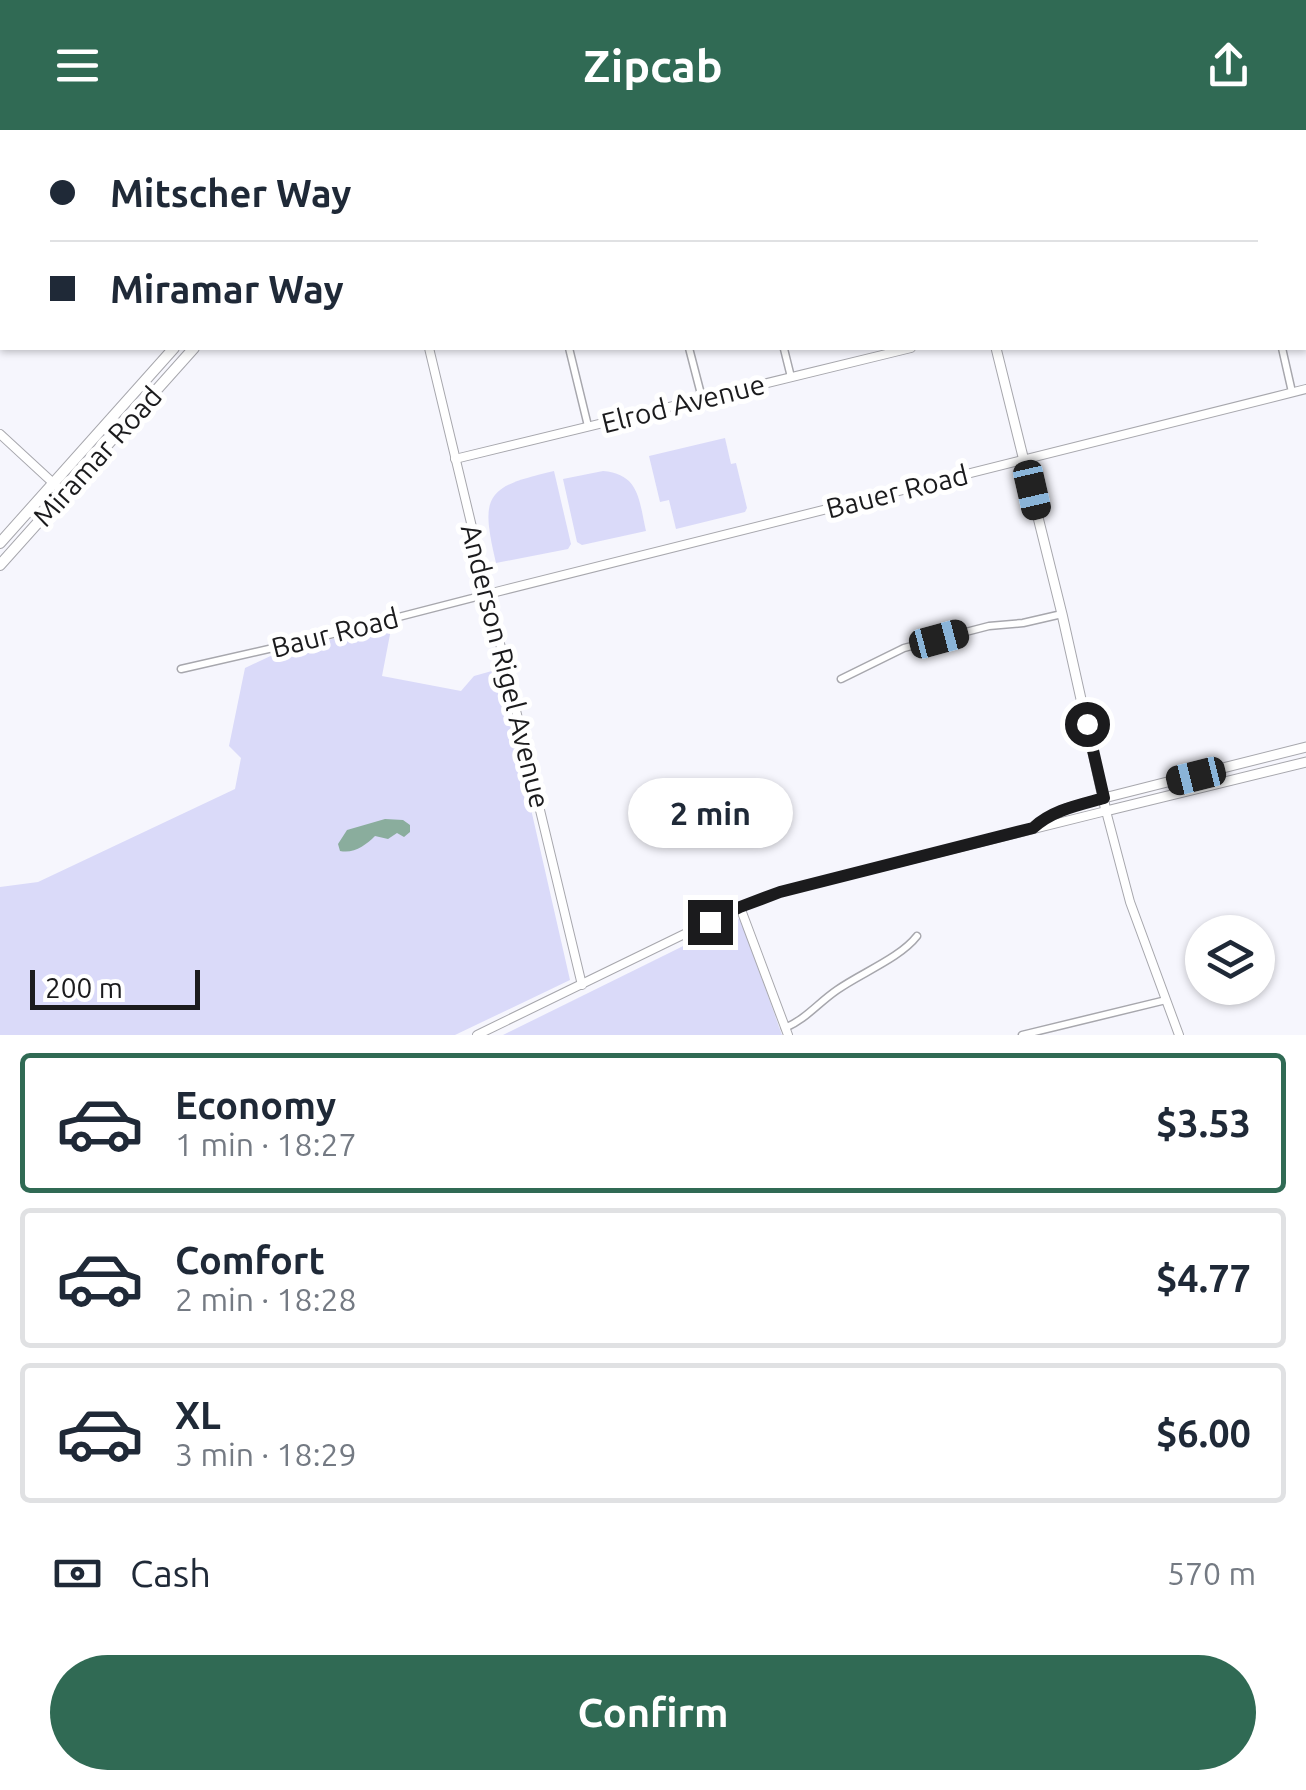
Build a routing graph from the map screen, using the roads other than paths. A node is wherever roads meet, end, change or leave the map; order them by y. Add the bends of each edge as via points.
1 (172, 350) edge
2 (192, 350) edge
3 (429, 350) edge
4 (569, 350) edge
5 (690, 350) edge
6 (784, 350) edge
7 (903, 350) edge
8 (997, 350) edge
9 (1282, 350) edge
10 (791, 377) junction
11 (1306, 389) edge
12 (1292, 392) junction
13 (702, 398) junction
14 (588, 426) junction
15 (0, 434) edge
16 (456, 458) junction
17 (1024, 458) junction
18 (53, 482) junction
19 (64, 492) junction
20 (0, 544) edge
21 (0, 566) edge
22 (488, 594) junction
23 (1062, 614) junction
24 (181, 669) dead end
25 (841, 679) dead end
26 (1306, 747) edge
27 (1306, 762) edge
28 (1104, 798) junction
29 (1106, 810) junction
30 (1033, 828) junction
31 (740, 907) junction
32 (917, 936) dead end
33 (582, 985) junction
34 (1166, 1000) junction
35 (786, 1031) edge
36 (477, 1035) edge
37 (1022, 1035) edge
38 (1179, 1035) edge

1 - 18 main road, Miramar Road
2 - 19 main road, Miramar Road
3 - 16 street, Anderson Rigel Avenue
4 - 14 street
5 - 13 street
6 - 10 street
7 - 10 street, Elrod Avenue
8 - 17 main road
9 - 12 street
10 - 13 street, Elrod Avenue
11 - 12 street, Bauer Road
12 - 17 street, Bauer Road
13 - 14 street, Elrod Avenue
14 - 16 street, Elrod Avenue
15 - 18 street
16 - 22 street, Anderson Rigel Avenue
17 - 22 street, Bauer Road
17 - 23 main road
18 - 19 street
18 - 20 main road, Miramar Road
19 - 21 main road, Miramar Road
22 - 24 street, Baur Road
22 - 33 street, Anderson Rigel Avenue
23 - 25 street via 904,648
23 - 28 main road
26 - 28 main road
27 - 29 main road
28 - 29 main road
28 - 30 street via 1066,808
29 - 30 street
29 - 34 street
30 - 31 street
31 - 33 street
31 - 35 street
32 - 35 street
33 - 36 street
34 - 37 street
34 - 38 street

